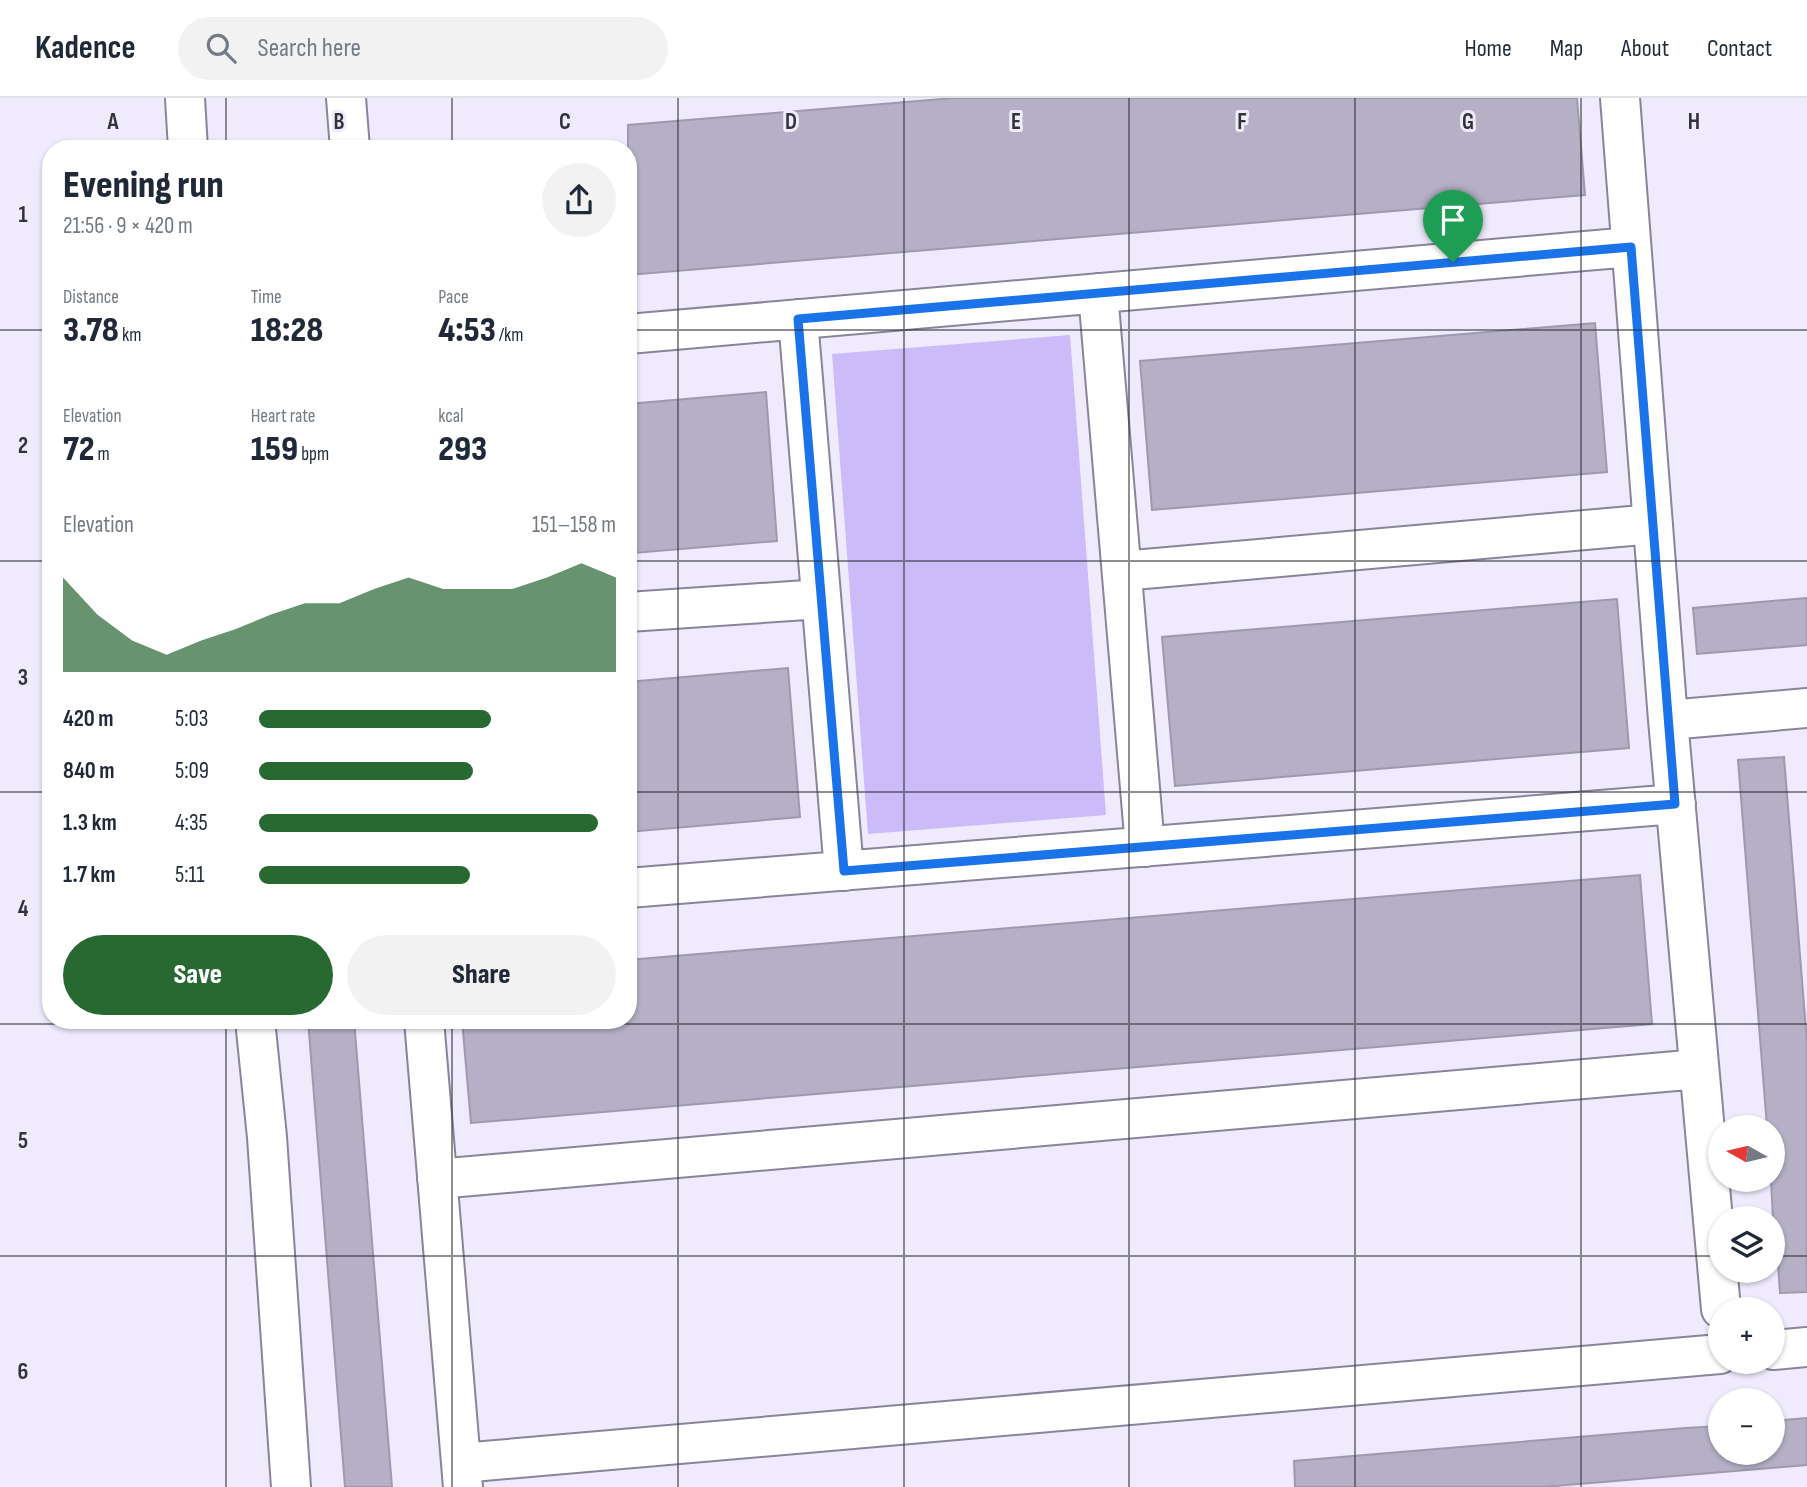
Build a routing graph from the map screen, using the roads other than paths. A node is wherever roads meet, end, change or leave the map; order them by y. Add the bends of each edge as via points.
1 (184, 98) edge
2 (346, 98) edge
3 (1620, 98) edge
4 (187, 140) edge
5 (349, 140) edge
6 (1631, 247) junction
7 (1098, 293) junction
8 (798, 319) junction
9 (637, 333) edge
10 (1653, 524) junction
11 (1122, 571) junction
12 (821, 599) junction
13 (637, 611) edge
14 (1807, 708) edge
15 (1668, 720) junction
16 (1675, 804) junction
17 (1145, 847) junction
18 (844, 871) junction
19 (637, 887) edge
20 (256, 1029) edge
21 (425, 1029) edge
22 (1699, 1069) junction
23 (437, 1180) junction
24 (1719, 1297) edge
25 (1807, 1347) edge
26 (1785, 1348) edge
27 (1708, 1355) edge
28 (462, 1475) edge
29 (290, 1487) edge

1 - 4 street
2 - 5 street
3 - 6 street
6 - 7 street
6 - 10 street
7 - 8 street
7 - 11 street
8 - 9 street
8 - 12 street
10 - 11 street
10 - 15 street
11 - 17 street
12 - 13 street
12 - 18 street
14 - 15 street
15 - 16 street
16 - 17 street
16 - 22 street
17 - 18 street
18 - 19 street
20 - 29 street
21 - 23 street
22 - 23 street
22 - 24 street
23 - 28 street
25 - 26 street
27 - 28 street

